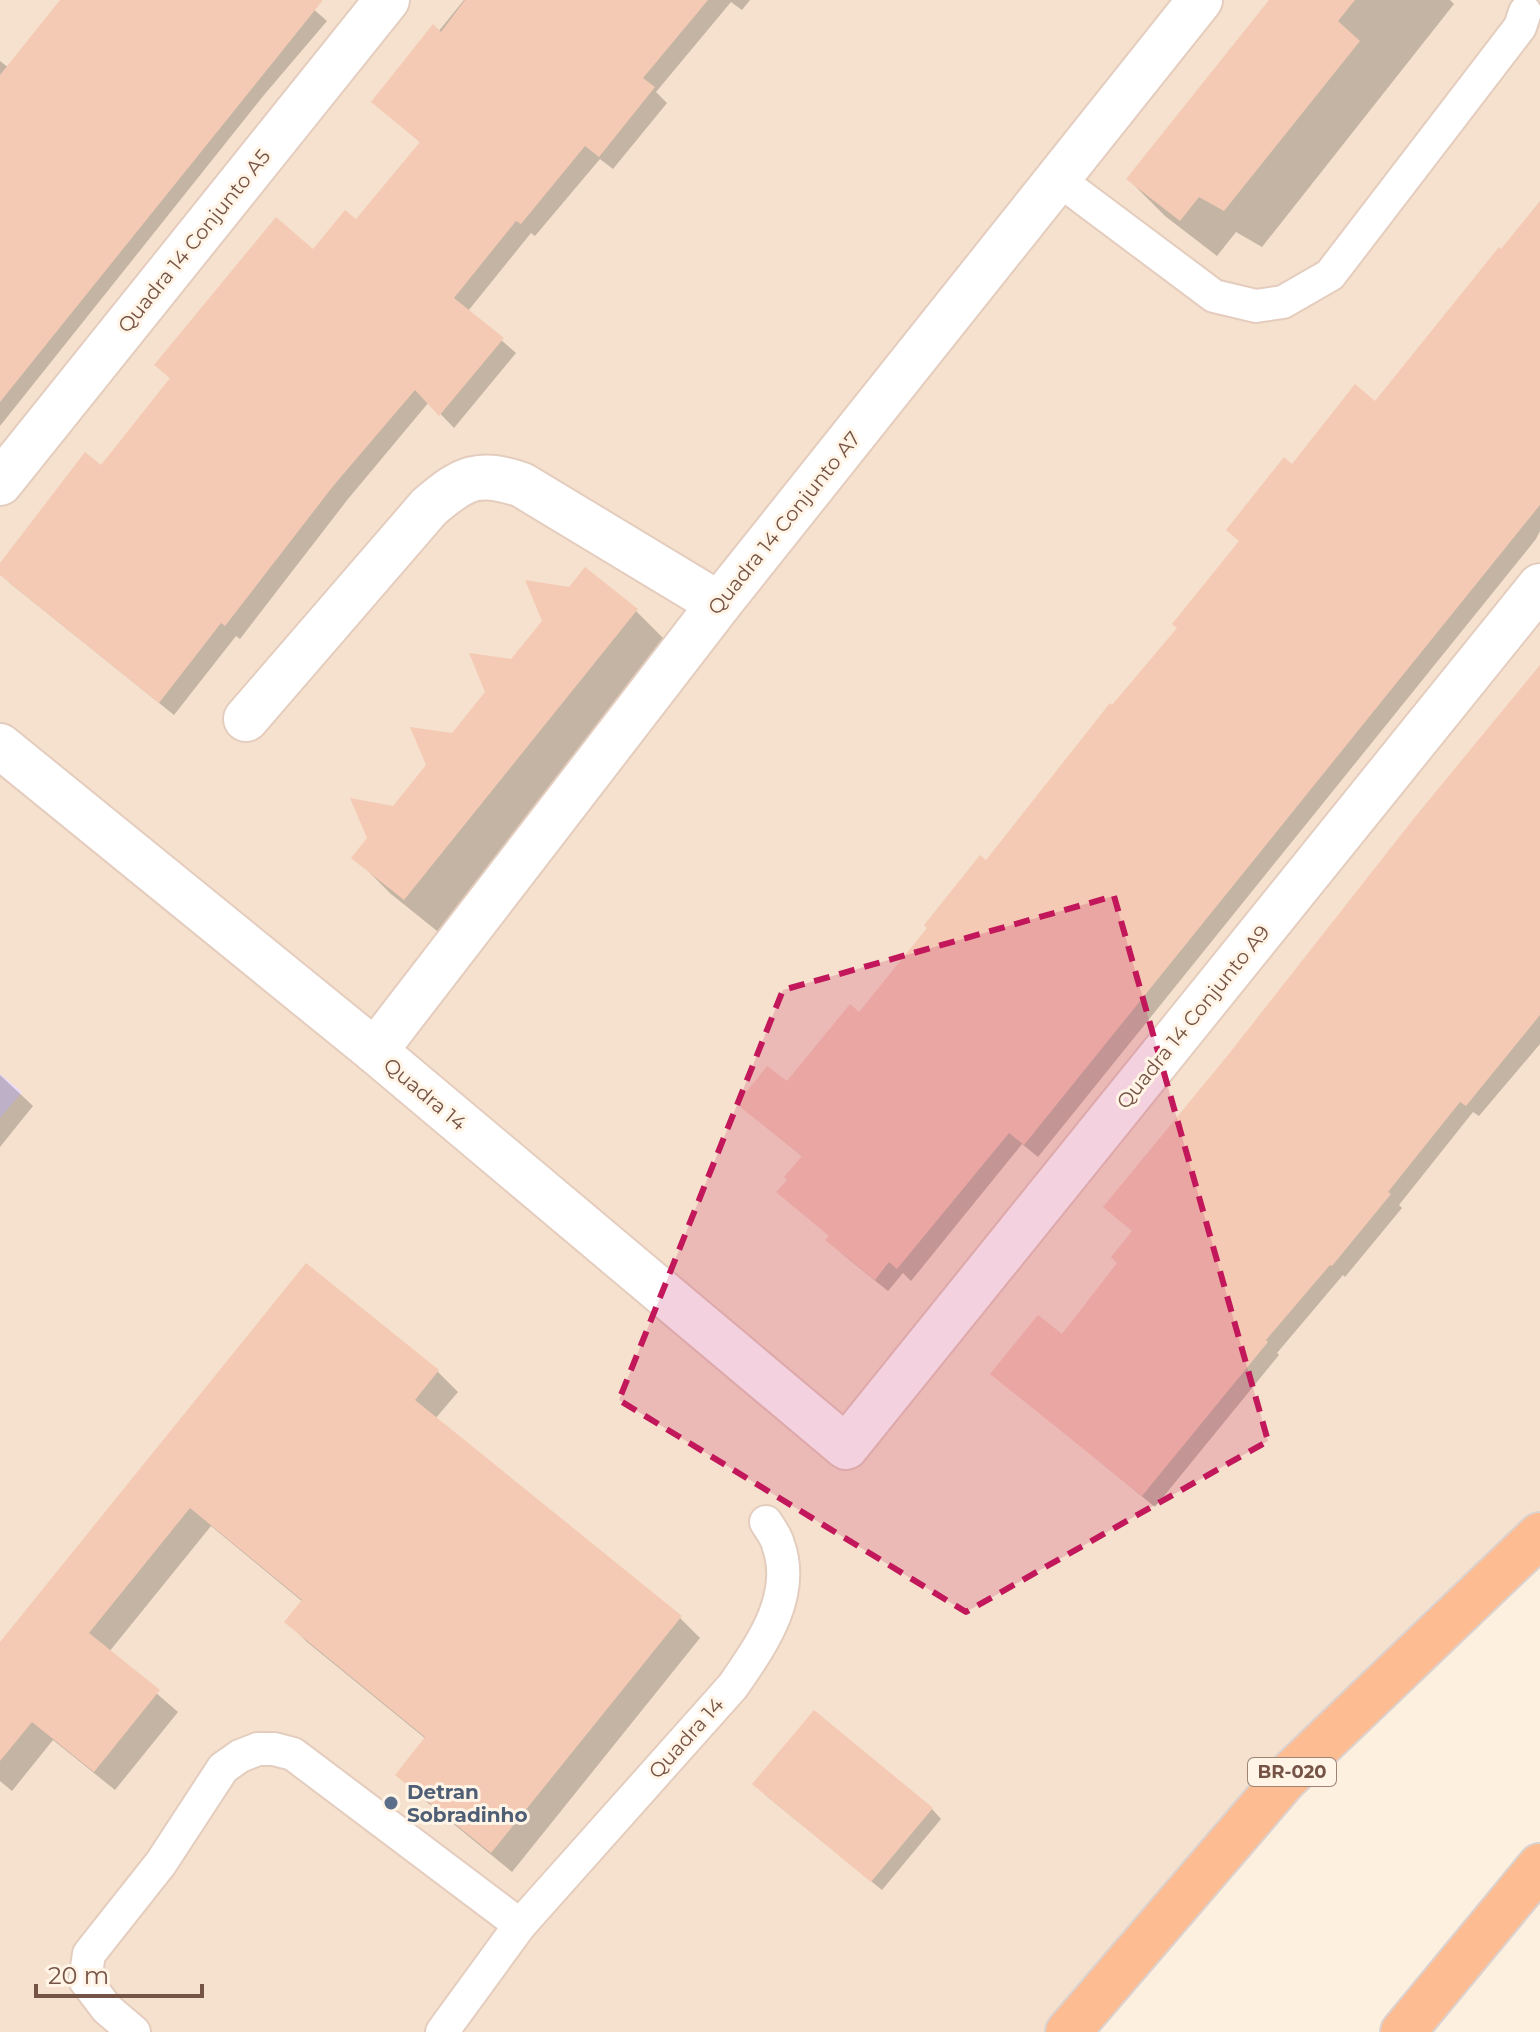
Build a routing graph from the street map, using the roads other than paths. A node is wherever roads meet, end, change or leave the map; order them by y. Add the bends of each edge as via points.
1 (387, 0) edge
2 (1200, 0) edge
3 (1525, 12) dead end
4 (1059, 180) junction
5 (0, 483) edge
6 (1540, 586) edge
7 (719, 604) junction
8 (246, 719) dead end
9 (0, 746) edge
10 (375, 1051) junction
11 (846, 1447) joint
12 (766, 1522) dead end
13 (1540, 1535) edge
14 (1540, 1866) edge
15 (520, 1925) junction
16 (134, 2032) edge
17 (442, 2032) edge
18 (1068, 2032) edge
19 (1403, 2032) edge

1 - 5 street, Quadra 14 Conjunto A5
2 - 4 street, Quadra 14 Conjunto A7
3 - 4 lane via 1520,27 1330,275 1283,302 1256,306 1214,296
4 - 7 street, Quadra 14 Conjunto A7
6 - 11 street, Quadra 14 Conjunto A9
7 - 8 street via 522,485 498,477 470,478 429,507
7 - 10 street, Quadra 14 Conjunto A7
9 - 10 street, Quadra 14
10 - 11 street, Quadra 14
12 - 15 lane, Quadra 14 via 779,1545 782,1575 780,1605 763,1643 733,1686
13 - 18 highway, BR-020 via 1285,1779
14 - 19 highway
15 - 16 lane via 293,1754 258,1749 223,1768 161,1863 89,1954 85,1980
15 - 17 lane, Quadra 14

